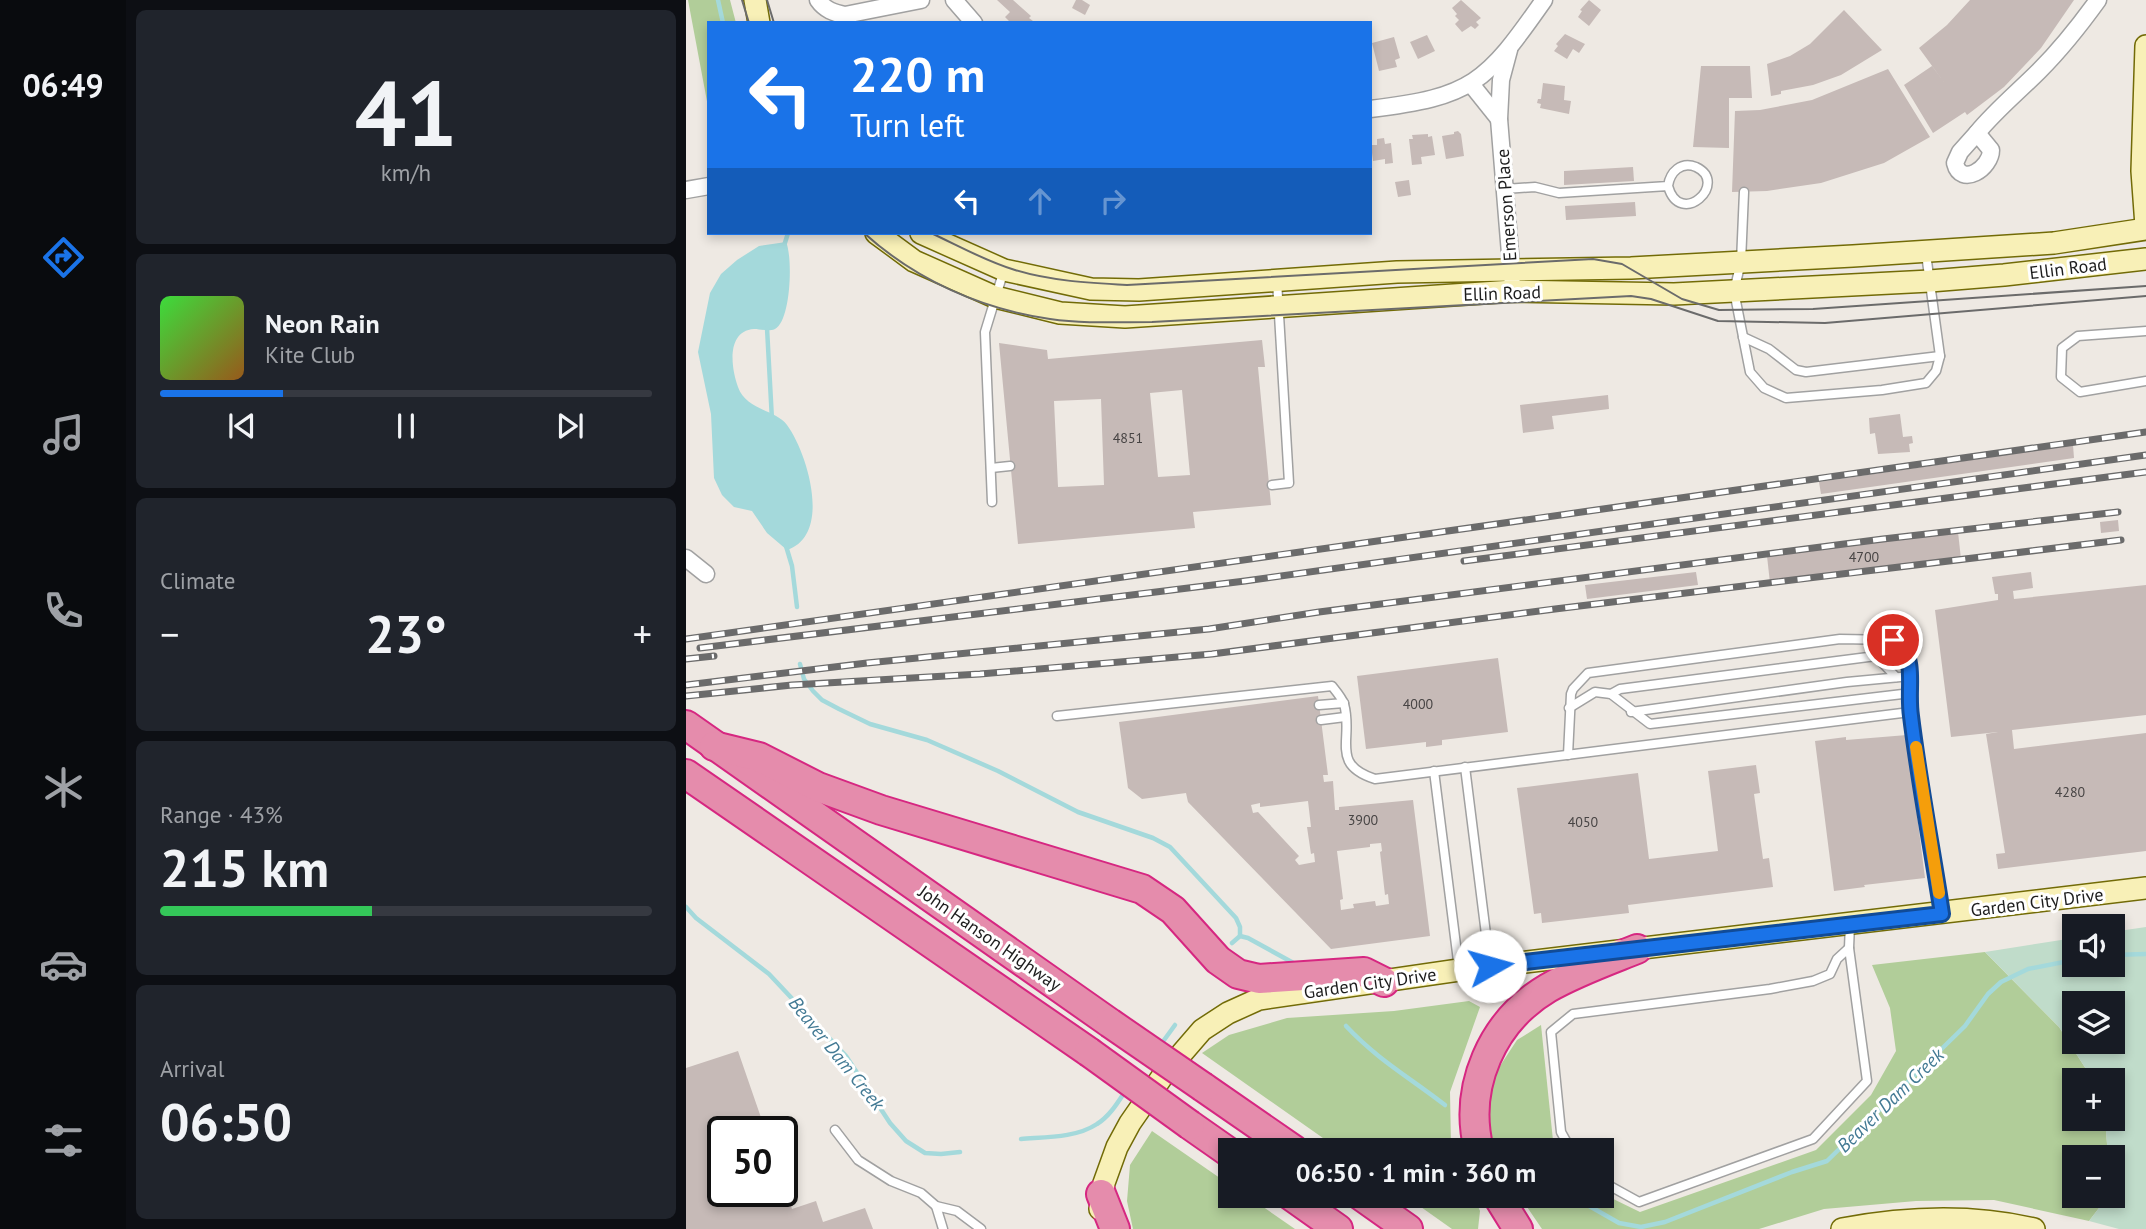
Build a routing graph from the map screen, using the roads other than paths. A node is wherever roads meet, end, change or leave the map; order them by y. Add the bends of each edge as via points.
1 (755, 0) edge
2 (818, 0) edge
3 (921, 0) edge
4 (954, 0) edge
5 (1544, 0) edge
6 (2098, 0) edge
7 (759, 21) edge
8 (972, 21) edge
9 (2146, 46) edge
10 (1509, 50) junction
11 (1471, 84) junction
12 (1372, 109) edge
13 (1499, 118) junction
14 (1977, 133) dead end
15 (707, 186) edge
16 (1668, 186) junction
17 (1505, 189) junction
18 (686, 190) edge
19 (1744, 192) dead end
20 (2146, 227) edge
21 (879, 235) edge
22 (925, 235) edge
23 (1926, 251) junction
24 (2146, 259) edge
25 (1741, 262) junction
26 (1004, 271) junction
27 (1277, 281) junction
28 (1512, 281) junction
29 (1930, 281) junction
30 (1734, 291) junction
31 (995, 297) junction
32 (1279, 307) junction
33 (2146, 331) edge
34 (1743, 337) junction
35 (1940, 356) junction
36 (2146, 381) edge
37 (1010, 466) dead end
38 (991, 468) junction
39 (1272, 485) dead end
40 (992, 502) dead end
41 (686, 558) edge
42 (706, 574) dead end
43 (1911, 676) junction
44 (1896, 677) junction
45 (1911, 692) junction
46 (1611, 694) junction
47 (1344, 703) junction
48 (1319, 705) dead end
49 (1569, 708) junction
50 (1631, 712) junction
51 (1910, 712) junction
52 (1057, 716) dead end
53 (1345, 717) junction
54 (1321, 720) dead end
55 (686, 725) edge
56 (714, 746) junction
57 (1568, 755) junction
58 (1465, 767) junction
59 (1434, 771) junction
60 (686, 774) edge
61 (2146, 888) edge
62 (1942, 914) junction
63 (1850, 924) junction
64 (1849, 948) junction
65 (1637, 949) junction
66 (1490, 966) junction
67 (1460, 970) junction
68 (1384, 982) junction
69 (835, 1130) dead end
70 (1277, 1138) edge
71 (1477, 1138) edge
72 (1565, 1138) edge
73 (1218, 1145) edge
74 (1614, 1188) edge
75 (1101, 1194) junction
76 (936, 1206) junction
77 (1308, 1208) edge
78 (1378, 1208) edge
79 (1505, 1208) edge
80 (943, 1229) edge
81 (981, 1229) edge
82 (1100, 1229) edge
83 (1115, 1229) edge
84 (1338, 1229) edge
85 (1408, 1229) edge
86 (1518, 1229) edge
87 (1842, 1229) edge
88 (2034, 1229) edge

1 - 7 street
2 - 3 street via 833,13 845,15
4 - 8 street
5 - 10 street
6 - 14 street via 2067,41
9 - 20 street via 2142,171
10 - 11 street
10 - 13 street, Emerson Place via 1501,80
11 - 12 street via 1433,99
11 - 13 street
13 - 17 street, Emerson Place
15 - 18 street
16 - 16 lane via 1671,174 1687,166 1699,169 1707,185 1703,197 1692,204 1674,198
16 - 17 lane via 1559,193 1535,187
17 - 28 street, Emerson Place
19 - 25 lane
20 - 23 street, Ellin Road via 2054,243
21 - 31 street, Ellin Road via 914,261
22 - 26 street, Ellin Road
23 - 25 street, Ellin Road
23 - 29 lane
24 - 29 street, Ellin Road
25 - 28 street, Ellin Road
25 - 30 lane
26 - 27 street, Ellin Road via 1091,289
26 - 31 lane
27 - 28 street, Ellin Road via 1398,272
27 - 32 lane
28 - 30 street, Ellin Road via 1674,294
28 - 32 street, Ellin Road
29 - 30 street, Ellin Road
29 - 35 lane
30 - 34 lane
31 - 32 street, Ellin Road via 1060,313 1125,317
31 - 38 lane via 985,332
32 - 39 lane via 1289,483
33 - 36 lane via 2078,336 2062,348 2061,377 2080,392
34 - 35 lane via 1806,372
34 - 35 lane via 1750,372 1764,388 1786,398 1926,383
37 - 38 lane
38 - 40 lane
41 - 42 street
43 - 44 lane
43 - 45 lane
43 - 49 lane via 1901,642 1840,639 1588,673 1573,689
44 - 46 lane via 1876,656 1620,689
44 - 50 lane
45 - 50 lane via 1650,724
45 - 51 lane
46 - 49 lane via 1595,692
46 - 50 lane
47 - 48 lane
47 - 52 lane via 1332,686
47 - 53 lane
49 - 57 lane
51 - 57 lane
51 - 62 lane
53 - 54 lane
53 - 59 lane via 1347,755 1358,773 1375,779
55 - 56 highway, John Hanson Highway
56 - 68 highway via 759,757 818,787 881,810 1142,889 1173,910 1218,960 1238,974 1259,979 1363,972
56 - 70 highway, John Hanson Highway, bridge
57 - 58 lane
58 - 59 lane
58 - 66 lane
59 - 67 lane
60 - 73 highway, bridge
61 - 62 street, Garden City Drive
62 - 63 street, Garden City Drive
63 - 64 lane
63 - 65 street, Garden City Drive
64 - 72 lane via 1830,974 1813,981 1573,1014 1551,1032
64 - 74 lane via 1867,1081 1813,1139 1639,1202
65 - 66 street, Garden City Drive
65 - 71 highway via 1548,988 1526,1003 1484,1060 1476,1085
66 - 67 street, Garden City Drive
67 - 68 street, Garden City Drive
68 - 75 street, Garden City Drive via 1259,999 1202,1030 1130,1123
69 - 76 lane via 858,1160 921,1193
75 - 82 street, Garden City Drive
75 - 83 highway
76 - 80 lane
76 - 81 lane via 957,1211
77 - 84 highway
78 - 85 highway
79 - 86 highway
87 - 88 street via 1944,1218

